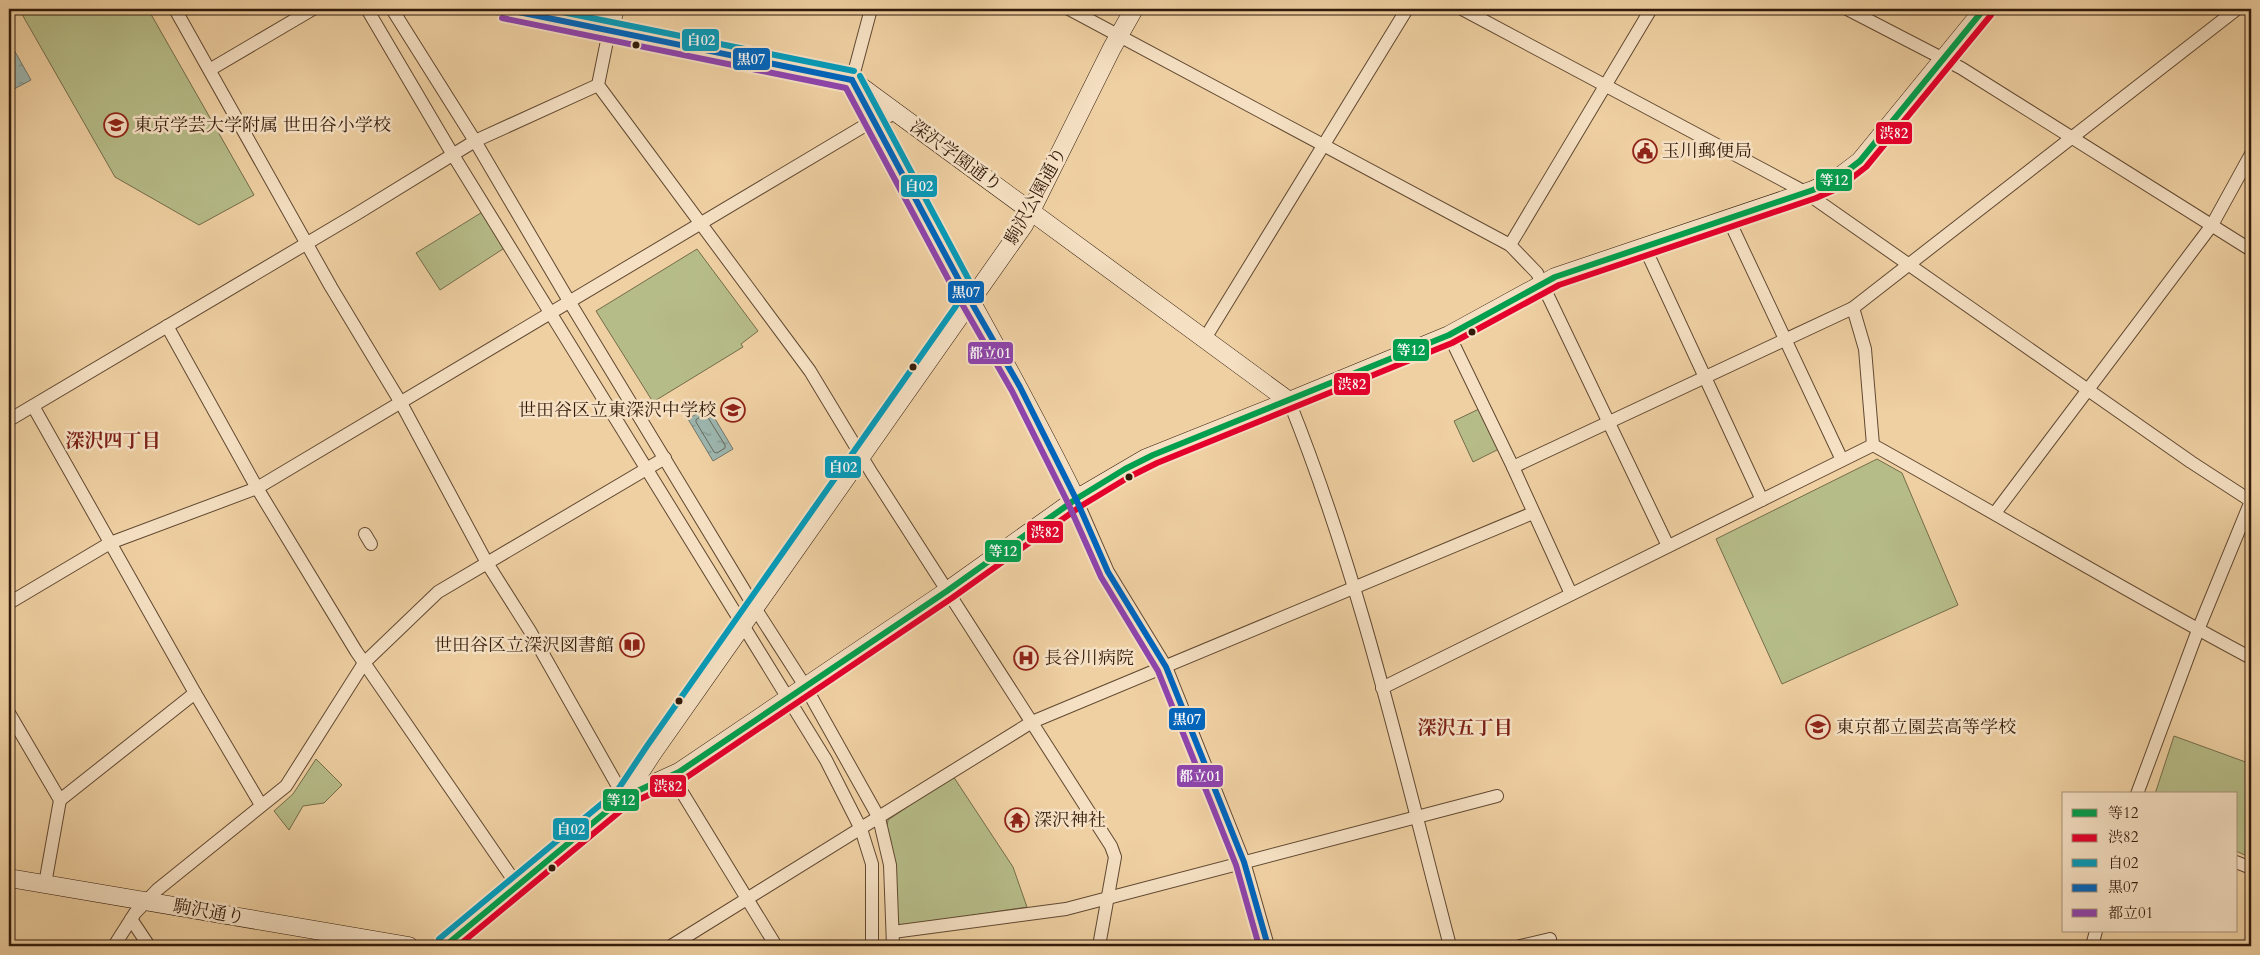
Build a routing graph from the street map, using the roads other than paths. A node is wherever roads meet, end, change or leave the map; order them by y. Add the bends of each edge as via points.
1 (175, 9) edge
2 (313, 9) edge
3 (367, 9) edge
4 (392, 9) edge
5 (504, 9) edge
6 (615, 9) edge
7 (871, 9) edge
8 (1069, 9) edge
9 (1134, 9) edge
10 (1407, 9) edge
11 (1462, 9) edge
12 (1652, 9) edge
13 (1847, 9) edge
14 (1984, 9) edge
15 (2237, 9) edge
16 (609, 31) junction
17 (1119, 36) junction
18 (1945, 59) junction
19 (211, 70) junction
20 (852, 80) junction
21 (598, 85) junction
22 (1606, 85) junction
23 (896, 113) junction
24 (873, 121) junction
25 (2072, 137) junction
26 (475, 141) junction
27 (1323, 146) junction
28 (2251, 154) edge
29 (453, 155) junction
30 (1805, 192) junction
31 (1031, 212) junction
32 (1728, 218) junction
33 (699, 223) junction
34 (2212, 225) junction
35 (306, 243) junction
36 (1510, 245) junction
37 (1644, 246) junction
38 (2251, 250) edge
39 (1908, 265) junction
40 (1542, 283) junction
41 (569, 301) junction
42 (970, 301) junction
43 (1853, 308) junction
44 (551, 313) junction
45 (167, 326) junction
46 (1449, 335) junction
47 (1204, 340) junction
48 (1786, 340) junction
49 (1705, 378) junction
50 (2089, 390) junction
51 (1289, 401) junction
52 (401, 402) junction
53 (33, 406) junction
54 (9, 420) edge
55 (1609, 422) junction
56 (1873, 445) junction
57 (862, 455) junction
58 (664, 458) junction
59 (1842, 460) junction
60 (1513, 467) junction
61 (646, 468) junction
62 (257, 488) junction
63 (1076, 499) junction
64 (1762, 500) junction
65 (2251, 501) edge
66 (1533, 513) junction
67 (1995, 513) junction
68 (110, 543) junction
69 (1668, 546) junction
70 (487, 563) junction
71 (1354, 588) junction
72 (947, 591) junction
73 (1571, 594) junction
74 (9, 603) edge
75 (755, 608) junction
76 (742, 626) junction
77 (2198, 630) junction
78 (2251, 658) edge
79 (364, 663) junction
80 (1166, 667) junction
81 (804, 686) junction
82 (1382, 688) junction
83 (195, 693) junction
84 (787, 698) junction
85 (9, 713) edge
86 (1032, 722) junction
87 (672, 776) junction
88 (2138, 792) edge
89 (1497, 796) dead end
90 (624, 797) junction
91 (60, 800) junction
92 (261, 806) junction
93 (1416, 817) junction
94 (879, 818) junction
95 (861, 829) junction
96 (1244, 862) junction
97 (2238, 863) edge
98 (2251, 868) edge
99 (9, 878) edge
100 (45, 884) junction
101 (517, 885) junction
102 (1109, 897) junction
103 (749, 898) junction
104 (147, 900) junction
105 (131, 918) junction
106 (893, 932) junction
107 (2096, 932) edge
108 (1550, 939) dead end
109 (114, 946) edge
110 (149, 946) edge
111 (409, 946) edge
112 (445, 946) edge
113 (671, 946) edge
114 (776, 946) edge
115 (872, 946) edge
116 (893, 946) edge
117 (1099, 946) edge
118 (1268, 946) edge
119 (1450, 946) edge
120 (1520, 946) edge
121 (2092, 946) edge

1 - 19 street
2 - 19 street
3 - 29 street
4 - 26 street
5 - 16 street, 深沢学園通り
6 - 16 street
7 - 20 street
8 - 17 street
9 - 17 street, 駒沢公園通り
10 - 27 street
11 - 22 street
12 - 22 street
13 - 18 street
14 - 18 street
15 - 25 street
16 - 20 street, 深沢学園通り
16 - 21 street
17 - 27 street
17 - 31 street, 駒沢公園通り
18 - 25 street
18 - 30 street via 1854,166 1835,180
19 - 35 street
20 - 23 street, 深沢学園通り
20 - 24 street
21 - 26 street
21 - 33 street
22 - 30 street
22 - 36 street
23 - 24 street
23 - 31 street, 深沢学園通り
24 - 33 street
24 - 42 street
25 - 34 street
25 - 39 street
26 - 29 street
26 - 41 street
27 - 36 street
27 - 47 street
28 - 34 street
29 - 35 street
29 - 44 street
30 - 32 street
30 - 39 street
31 - 42 street, 駒沢公園通り
31 - 47 street, 深沢学園通り
32 - 37 street
32 - 48 street
33 - 41 street
33 - 57 street via 810,371
34 - 38 street
34 - 50 street
35 - 45 street
35 - 52 street
36 - 40 street via 1537,273
37 - 40 street
37 - 49 street
39 - 43 street
39 - 50 street
40 - 46 street
40 - 55 street
41 - 44 street
41 - 58 street
42 - 57 street, 駒沢公園通り
42 - 63 street via 1020,387
43 - 48 street
43 - 56 street via 1865,349
44 - 52 street
44 - 61 street
45 - 53 street
45 - 62 street
46 - 51 street
46 - 60 street
47 - 51 street, 深沢学園通り
48 - 49 street
48 - 59 street
49 - 55 street
49 - 64 street
50 - 65 street
50 - 67 street
51 - 63 street via 1146,458
51 - 71 street via 1339,536
52 - 62 street
52 - 70 street
53 - 54 street
53 - 68 street
55 - 60 street
55 - 69 street
56 - 59 street
56 - 67 street
57 - 72 street
57 - 75 street, 駒沢公園通り
58 - 61 street
58 - 75 street
59 - 64 street
60 - 66 street
61 - 70 street
61 - 76 street
62 - 68 street
62 - 79 street
63 - 72 street
63 - 80 street via 1108,572
64 - 69 street
65 - 77 street
66 - 71 street
66 - 73 street
67 - 77 street
68 - 74 street
68 - 83 street
69 - 73 street
70 - 79 street via 438,592
70 - 90 street
71 - 80 street
71 - 82 street
72 - 81 street
72 - 86 street
73 - 82 street
75 - 76 street, 駒沢公園通り
75 - 81 street
76 - 84 street
76 - 90 street, 駒沢公園通り
77 - 78 street
77 - 88 street
79 - 92 street via 286,786
79 - 101 street
80 - 86 street
80 - 96 street
81 - 84 street
81 - 94 street
82 - 93 street
83 - 91 street
83 - 92 street
84 - 87 street
84 - 95 street via 826,760
85 - 91 street
86 - 94 street
86 - 102 street via 1111,846 1115,857
87 - 90 street
87 - 103 street
89 - 93 street
90 - 101 street, 駒沢公園通り
91 - 100 street
92 - 104 street
93 - 96 street
93 - 119 street
94 - 95 street
94 - 106 street via 890,865
95 - 103 street
95 - 115 street via 872,864
96 - 102 street
96 - 118 street
97 - 98 street
99 - 100 street, 駒沢通り
100 - 104 street, 駒沢通り
101 - 112 street, 駒沢公園通り
102 - 106 street via 1066,909
102 - 117 street
103 - 113 street
103 - 114 street
104 - 105 street
104 - 111 street, 駒沢通り
105 - 109 street
105 - 110 street
106 - 116 street
107 - 121 street
108 - 120 street

